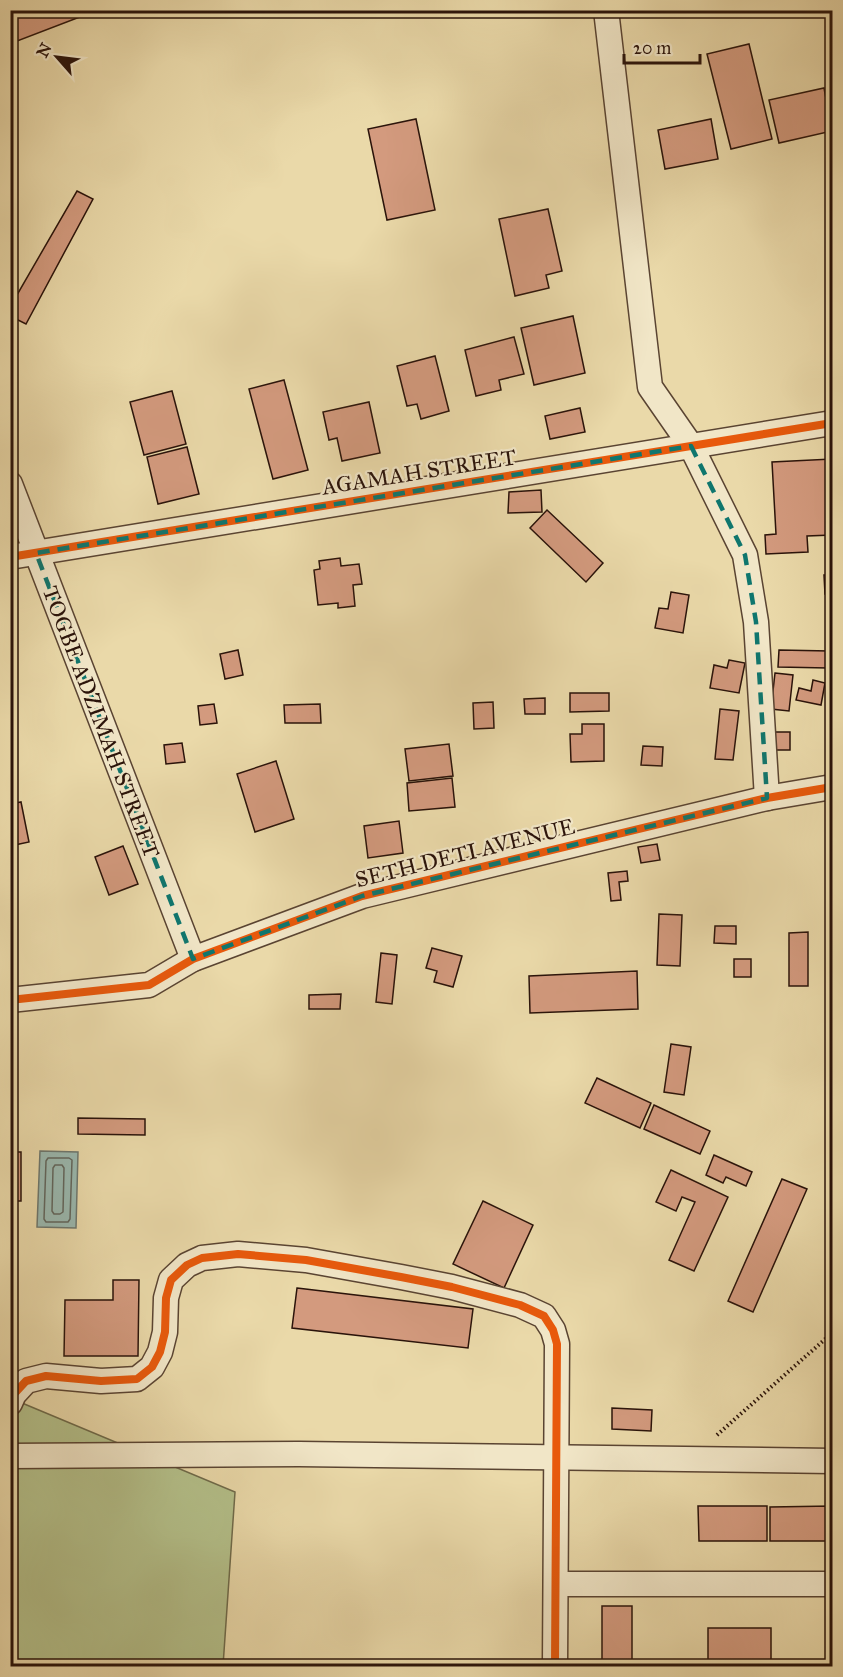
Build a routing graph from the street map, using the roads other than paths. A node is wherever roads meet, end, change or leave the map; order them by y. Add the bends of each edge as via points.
1 (606, 10) edge
2 (832, 423) edge
3 (691, 446) junction
4 (10, 484) edge
5 (36, 553) junction
6 (10, 557) edge
7 (832, 787) edge
8 (767, 798) junction
9 (193, 959) junction
10 (10, 1000) edge
11 (10, 1403) edge
12 (10, 1456) edge
13 (557, 1456) junction
14 (832, 1461) edge
15 (556, 1584) junction
16 (832, 1584) edge
17 (555, 1666) edge

1 - 3 street via 650,387
2 - 3 street, AGAMAH STREET
3 - 5 street, AGAMAH STREET
3 - 8 street via 745,555 756,622
4 - 5 street, TOGBE ADZIMAH STREET
5 - 6 street, AGAMAH STREET
5 - 9 street, TOGBE ADZIMAH STREET
7 - 8 street, SETH DETI AVENUE
8 - 9 street, SETH DETI AVENUE via 362,896
9 - 10 street, SETH DETI AVENUE via 148,985
11 - 13 street via 26,1381 46,1376 101,1381 137,1379 160,1352 171,1280 187,1265 202,1258 238,1254 306,1260 452,1287 520,1305 543,1316 557,1344
12 - 13 street
13 - 14 street
13 - 15 street
15 - 16 street
15 - 17 street

